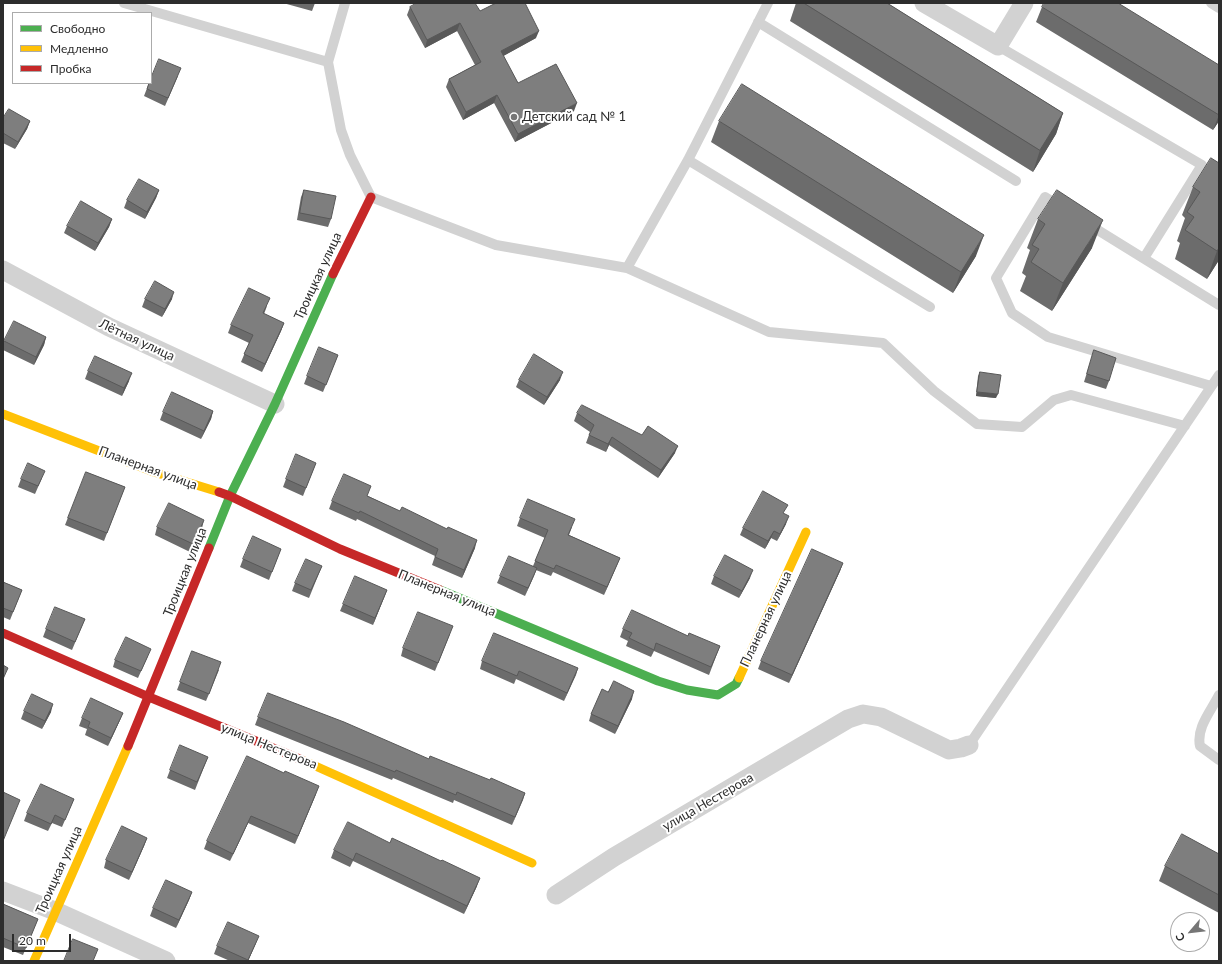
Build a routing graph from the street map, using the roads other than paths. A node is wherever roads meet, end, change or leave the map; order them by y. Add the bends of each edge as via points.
1 (124, 3) edge
2 (345, 3) edge
3 (768, 3) edge
4 (924, 3) edge
5 (1024, 3) edge
6 (1211, 3) edge
7 (1219, 8) edge
8 (758, 22) junction
9 (998, 46) junction
10 (328, 62) junction
11 (688, 160) junction
12 (1016, 182) dead end
13 (371, 197) junction
14 (1144, 258) junction
15 (627, 268) junction
16 (3, 270) edge
17 (1219, 305) edge
18 (930, 308) dead end
19 (1219, 375) edge
20 (1211, 386) junction
21 (275, 404) junction
22 (3, 414) edge
23 (1185, 426) junction
24 (230, 496) junction
25 (806, 532) dead end
26 (3, 633) edge
27 (1219, 695) edge
28 (149, 697) junction
29 (969, 745) joint
30 (1219, 760) edge
31 (532, 864) dead end
32 (3, 891) edge
33 (556, 895) dead end
34 (55, 911) junction
35 (34, 961) edge
36 (166, 961) edge

1 - 10 lane
2 - 10 lane
3 - 8 lane
4 - 9 street
5 - 9 street
6 - 7 lane
8 - 11 lane
8 - 12 lane
9 - 14 lane via 1202,165
10 - 13 lane via 341,130 350,155
11 - 15 lane
11 - 18 lane
13 - 15 lane via 496,245
13 - 21 street, Троицкая улица via 330,280
14 - 17 lane
14 - 20 lane via 1046,197 996,278 1012,313 1048,337
15 - 23 lane via 769,332 883,342 934,391 978,424 1022,427 1054,400 1071,395
16 - 21 street, Лётная улица via 109,327
19 - 20 lane
20 - 23 lane
21 - 24 street, Троицкая улица
22 - 24 street, Планерная улица via 154,472
23 - 29 lane
24 - 25 street, Планерная улица via 340,549 658,681 687,690 718,695 736,684
24 - 28 street, Троицкая улица
26 - 28 street, улица Нестерова
27 - 30 lane via 1198,738 1200,746
28 - 31 street, улица Нестерова via 337,774
28 - 34 street, Троицкая улица
29 - 33 street, улица Нестерова via 949,750 881,717 863,714 848,719 620,853
32 - 34 street
34 - 35 street, Троицкая улица
34 - 36 street

